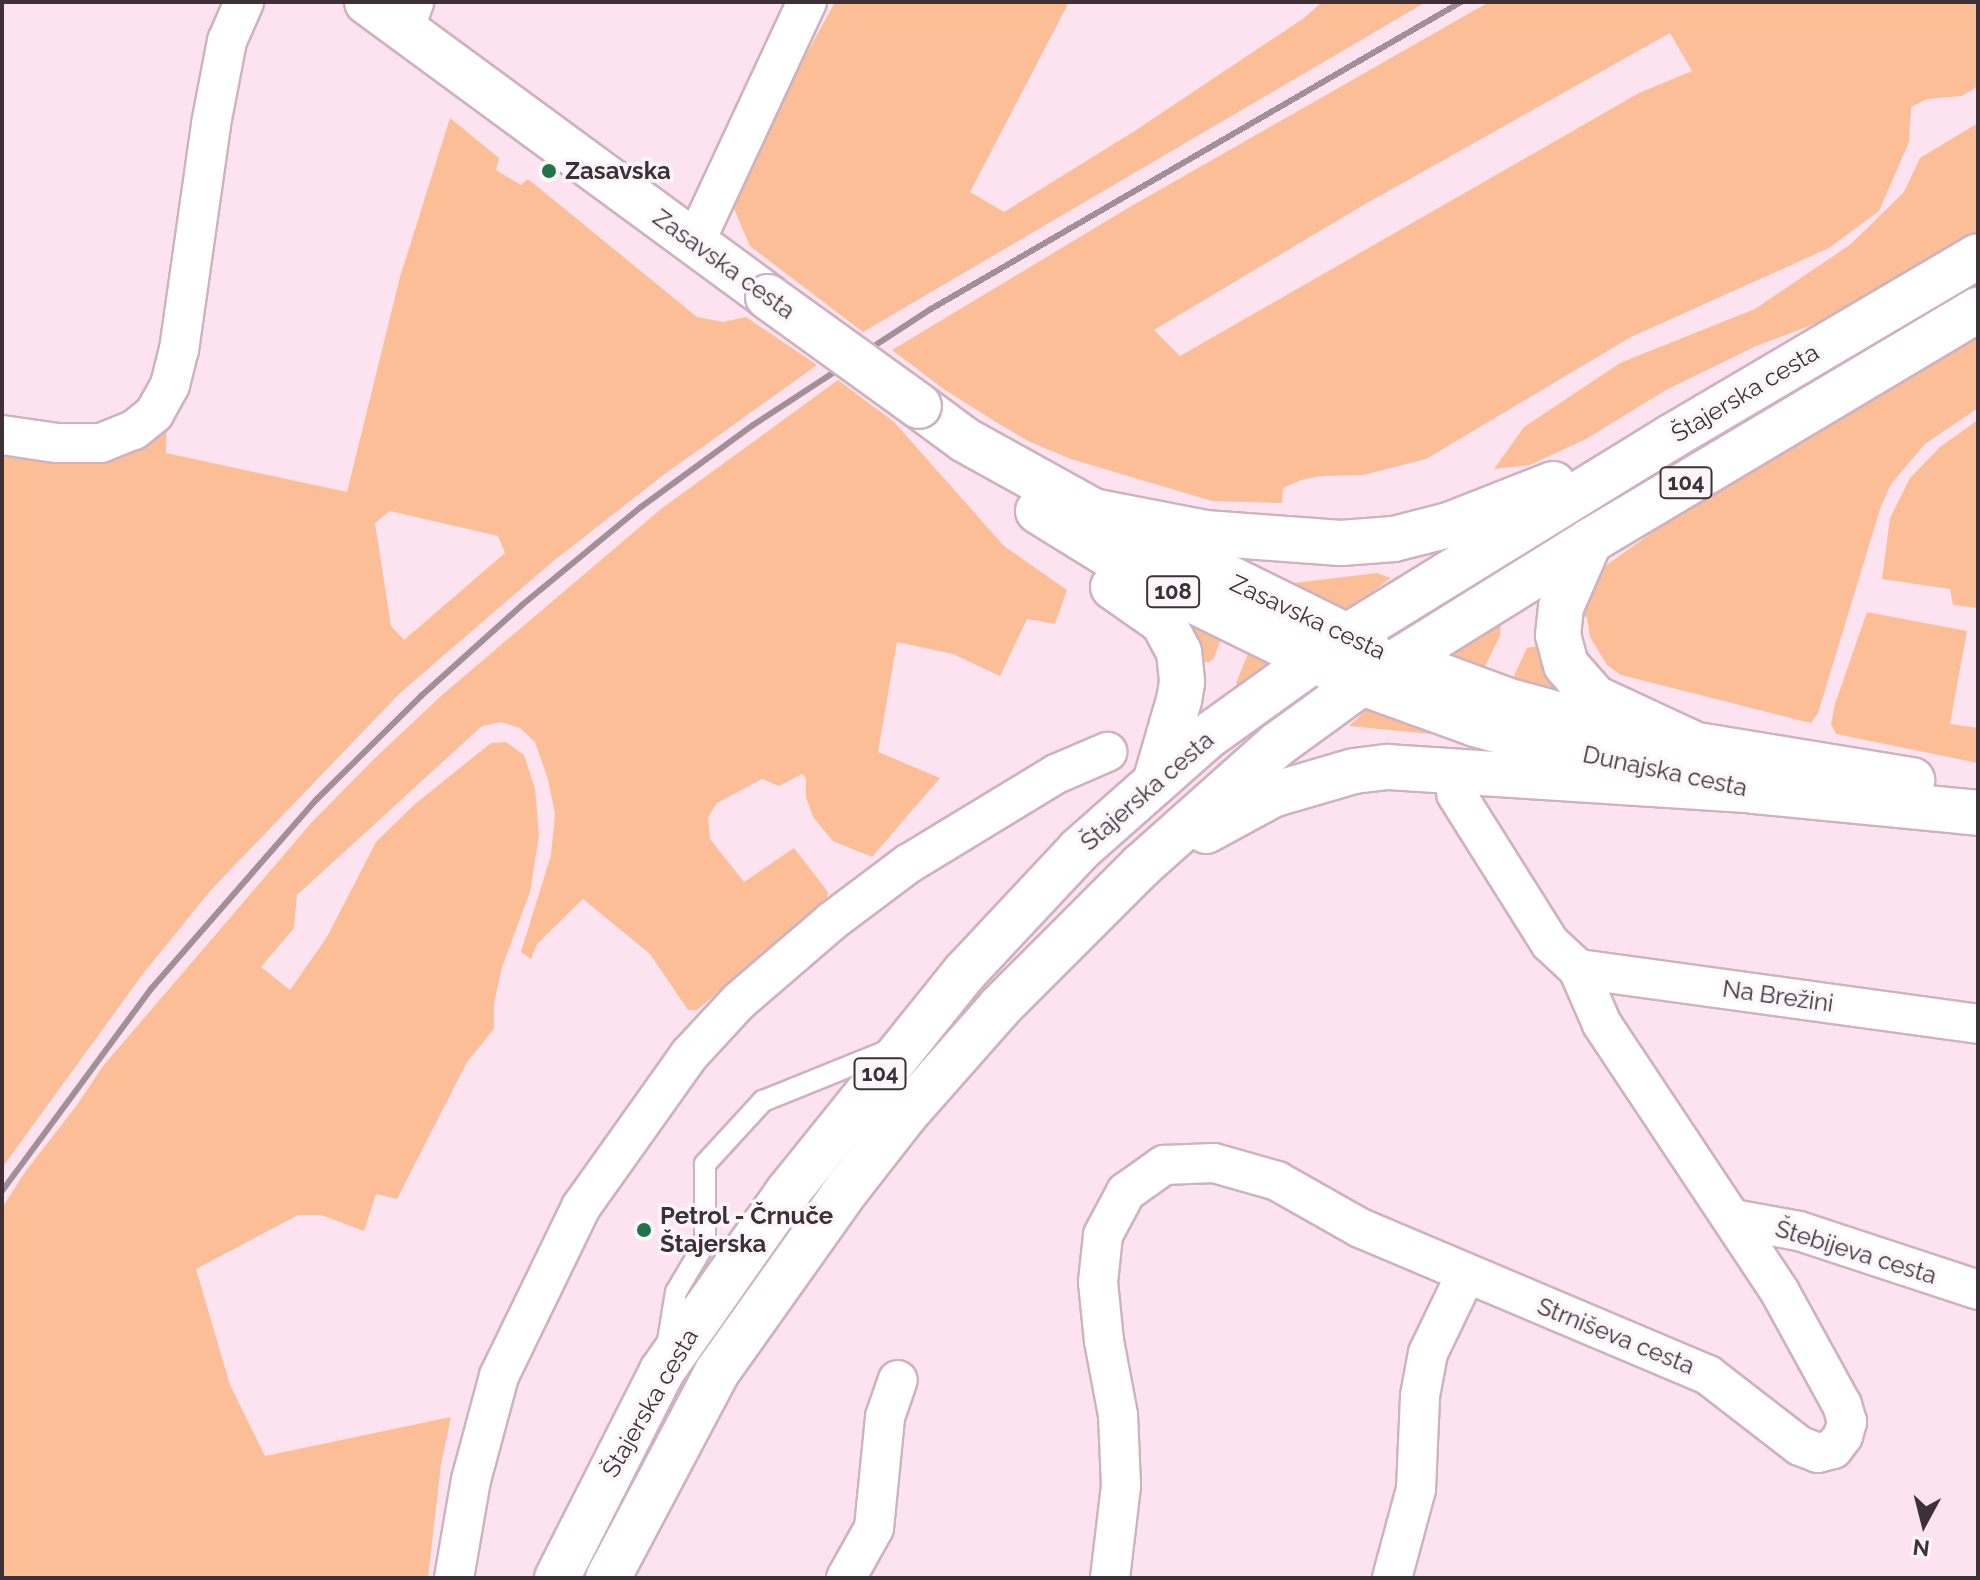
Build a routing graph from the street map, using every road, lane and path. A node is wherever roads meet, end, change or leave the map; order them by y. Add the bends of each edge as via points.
1 (244, 2) edge
2 (367, 2) edge
3 (807, 2) edge
4 (409, 16) edge
5 (695, 242) junction
6 (1978, 256) edge
7 (1978, 310) edge
8 (2, 435) edge
9 (1671, 437) junction
10 (965, 440) junction
11 (1093, 511) junction
12 (1040, 513) junction
13 (1590, 541) junction
14 (1329, 648) junction
15 (1380, 671) junction
16 (1694, 744) junction
17 (1107, 752) dead end
18 (1156, 779) junction
19 (1755, 791) junction
20 (1978, 792) edge
21 (1456, 794) dead end
22 (1978, 813) edge
23 (1141, 866) junction
24 (1578, 969) junction
25 (1978, 1024) edge
26 (903, 1044) junction
27 (1733, 1219) junction
28 (1466, 1274) junction
29 (1978, 1290) edge
30 (662, 1371) junction
31 (898, 1380) dead end
32 (454, 1578) edge
33 (557, 1578) edge
34 (608, 1578) edge
35 (846, 1578) edge
36 (1110, 1578) edge
37 (1392, 1578) edge

1 - 8 street via 227,41 211,124 179,350 170,385 154,414 134,430 101,443
2 - 4 main road, Zasavska cesta / 108
3 - 5 street
4 - 5 main road, Zasavska cesta / 108
5 - 10 main road, Zasavska cesta / 108, bridge
6 - 9 main road, Štajerska cesta / 104
7 - 13 main road, Štajerska cesta / 104
9 - 11 main road via 1449,525 1394,539 1341,543 1233,536
9 - 14 main road, Štajerska cesta / 104
10 - 11 main road, Zasavska cesta
10 - 12 main road, Zasavska cesta / 108
11 - 14 main road, Zasavska cesta
12 - 14 main road, Zasavska cesta / 108 via 1145,577
12 - 18 main road via 1065,557 1152,611 1175,639 1182,682
13 - 15 main road, Štajerska cesta / 104
13 - 16 main road via 1561,607 1558,635 1566,665 1595,698
14 - 15 main road, Zasavska cesta / 108
14 - 18 main road, Štajerska cesta / 104
15 - 16 main road, Dunajska cesta
15 - 19 main road, Dunajska cesta / 108 via 1475,724 1596,758
15 - 23 main road, Štajerska cesta / 104 via 1278,744
16 - 20 main road, Dunajska cesta
17 - 32 street via 1044,780 908,864 739,1001 689,1055 581,1207 499,1376 471,1480
18 - 26 main road, Štajerska cesta / 104 via 1020,910
19 - 22 main road, Dunajska cesta
19 - 23 main road via 1429,768 1354,771 1272,795
21 - 24 street, Strniševa cesta via 1550,943
23 - 34 main road, Štajerska cesta / 104 via 1000,1007 848,1188 717,1372
24 - 25 street, Na Brežini
24 - 27 street, Strniševa cesta via 1602,1024
26 - 30 main road, Štajerska cesta / 104 via 788,1192
26 - 30 lane via 763,1101 705,1164 705,1243 676,1292
27 - 28 street, Strniševa cesta via 1842,1405 1847,1422 1833,1449 1818,1453 1800,1446 1708,1375 1679,1360
27 - 29 street, Štebijeva cesta via 1799,1231
28 - 36 street, Strniševa cesta via 1360,1228 1277,1181 1214,1163 1164,1165 1126,1192 1103,1235 1098,1282 1118,1415 1121,1486
28 - 37 street via 1428,1353 1420,1396 1416,1489
30 - 33 main road, Štajerska cesta / 104
31 - 35 street via 885,1417 874,1528

